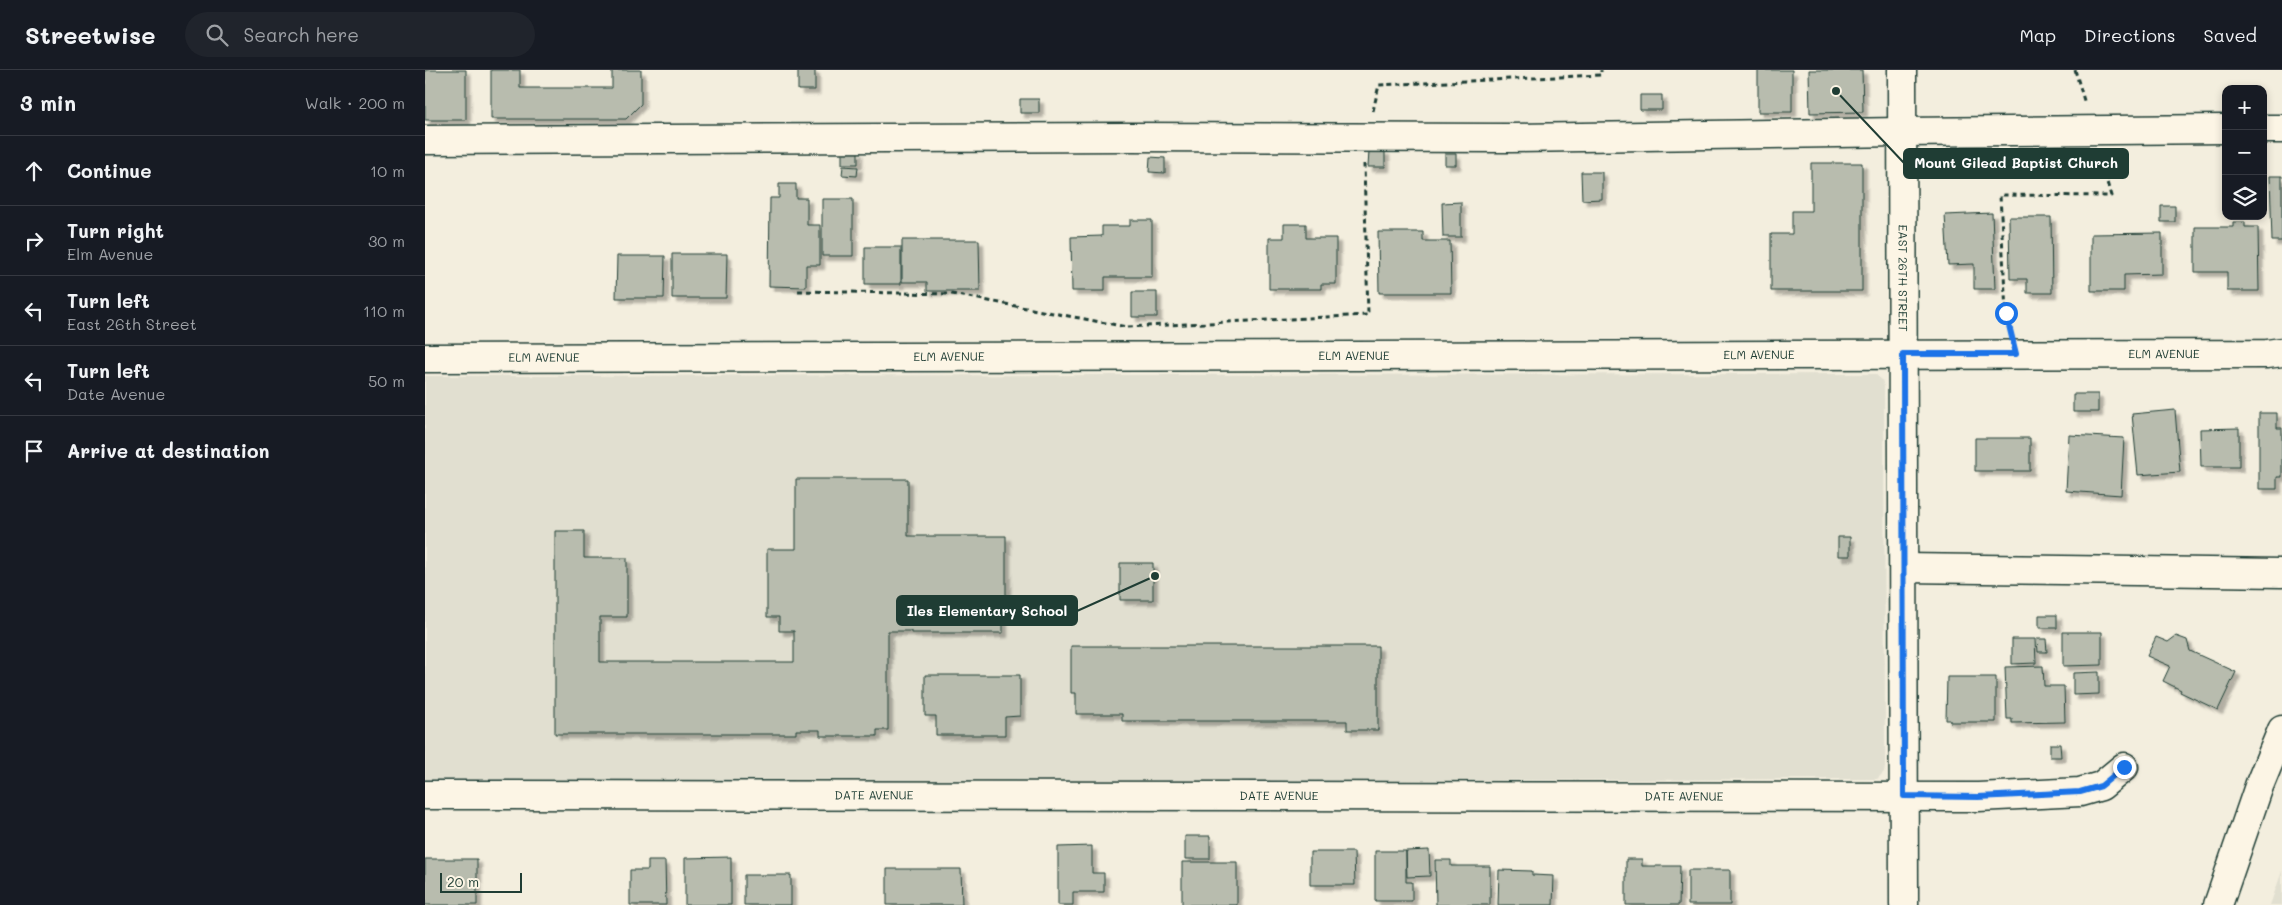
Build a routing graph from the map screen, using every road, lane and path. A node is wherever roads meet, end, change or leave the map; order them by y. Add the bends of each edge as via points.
1 (1601, 70) edge
2 (1902, 70) edge
3 (2075, 70) edge
4 (2085, 106) dead end
5 (1373, 113) dead end
6 (2222, 129) edge
7 (2267, 129) edge
8 (2282, 129) edge
9 (1901, 132) junction
10 (425, 140) edge
11 (2098, 151) dead end
12 (1364, 160) dead end
13 (798, 291) dead end
14 (2282, 352) edge
15 (1903, 354) junction
16 (2016, 354) junction
17 (425, 358) edge
18 (1903, 568) junction
19 (2282, 573) edge
20 (2282, 730) edge
21 (2124, 767) dead end
22 (425, 795) edge
23 (1904, 796) junction
24 (1904, 905) edge
25 (2218, 905) edge

1 - 5 path via 1601,75 1379,85
2 - 9 street, EAST 26TH STREET
3 - 4 path
6 - 9 street
7 - 8 street
9 - 10 street via 1510,138
9 - 15 street, EAST 26TH STREET
11 - 16 path via 2111,196 2000,195 2006,313
12 - 13 path via 1367,315 1127,326 952,294
14 - 16 street, ELM AVENUE
15 - 16 street, ELM AVENUE
15 - 17 street, ELM AVENUE
15 - 18 street, EAST 26TH STREET
18 - 19 street
18 - 23 street, EAST 26TH STREET
20 - 25 street
21 - 23 street, DATE AVENUE via 2101,786 2080,792
22 - 23 street, DATE AVENUE
23 - 24 street, EAST 26TH STREET

